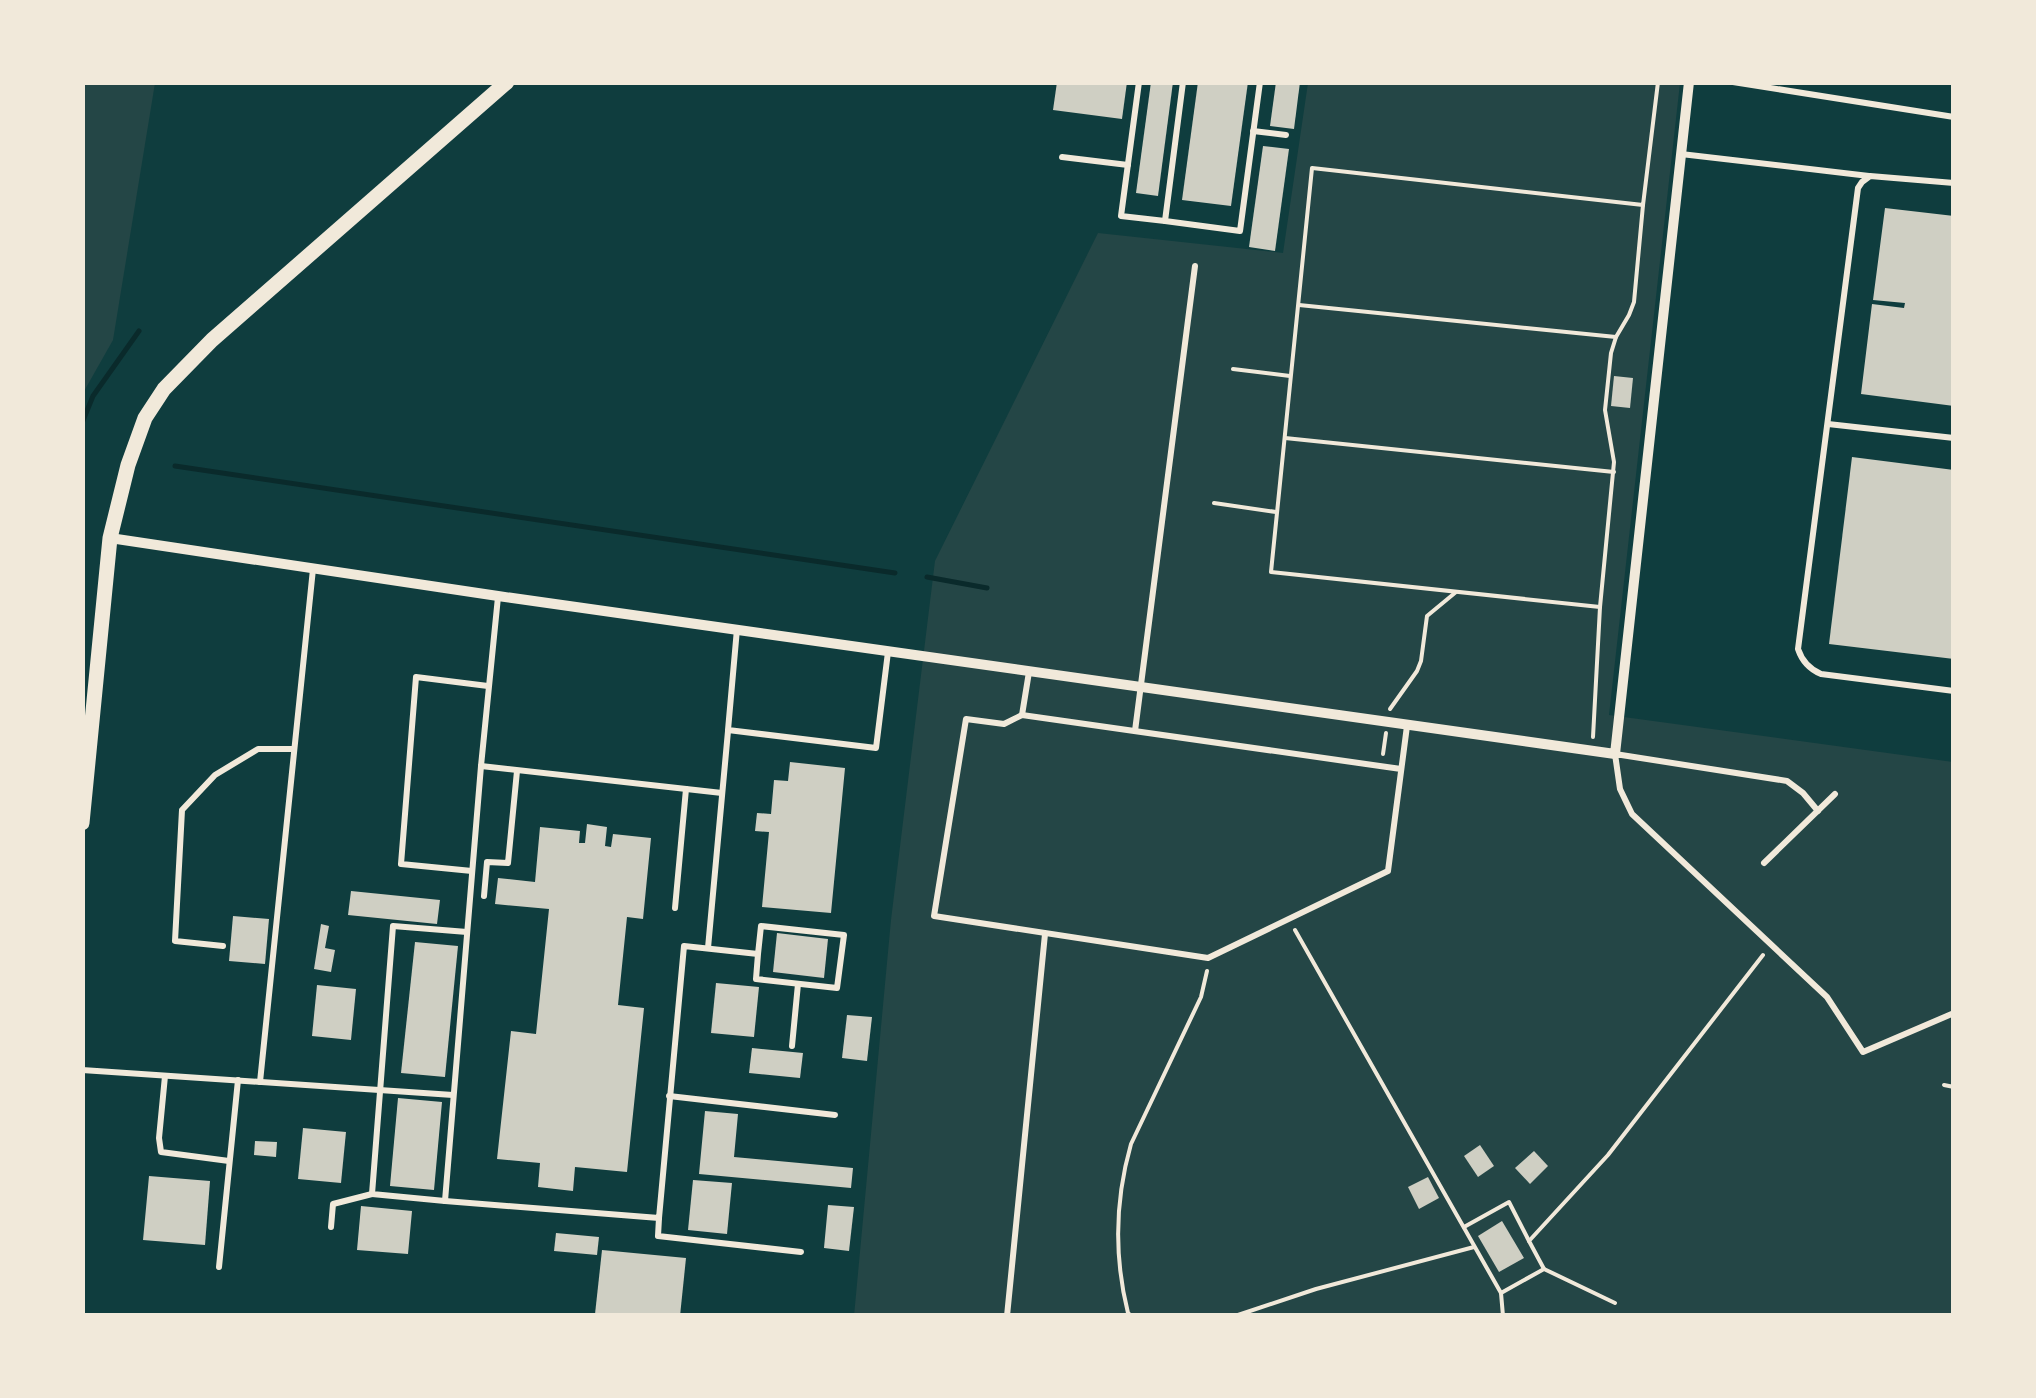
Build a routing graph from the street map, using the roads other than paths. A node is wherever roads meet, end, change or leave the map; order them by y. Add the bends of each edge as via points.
1 (506, 82) edge
2 (1138, 82) edge
3 (1183, 82) edge
4 (1260, 82) edge
5 (1690, 82) edge
6 (1733, 82) edge
7 (1772, 86) edge
8 (1954, 117) edge
9 (1253, 131) junction
10 (1286, 135) dead end
11 (1682, 154) junction
12 (1062, 157) dead end
13 (1128, 164) junction
14 (1870, 176) junction
15 (1954, 184) edge
16 (1165, 221) junction
17 (1195, 266) dead end
18 (1828, 424) junction
19 (1954, 438) edge
20 (110, 538) junction
21 (314, 568) junction
22 (498, 596) junction
23 (737, 628) junction
24 (888, 650) junction
25 (1029, 671) junction
26 (488, 686) junction
27 (1142, 688) junction
28 (1954, 691) edge
29 (1022, 715) junction
30 (1407, 726) junction
31 (728, 730) junction
32 (1135, 731) junction
33 (293, 748) junction
34 (1615, 754) junction
35 (481, 766) junction
36 (1401, 769) junction
37 (517, 771) junction
38 (686, 789) junction
39 (722, 794) junction
40 (1835, 794) dead end
41 (1818, 811) junction
42 (82, 823) edge
43 (1764, 863) dead end
44 (472, 871) junction
45 (484, 896) dead end
46 (675, 908) dead end
47 (467, 932) junction
48 (1045, 934) junction
49 (222, 946) dead end
50 (708, 948) junction
51 (758, 954) junction
52 (798, 984) junction
53 (1954, 1013) edge
54 (792, 1046) dead end
55 (82, 1070) edge
56 (166, 1076) junction
57 (238, 1080) junction
58 (260, 1082) junction
59 (380, 1090) junction
60 (453, 1095) junction
61 (669, 1096) junction
62 (835, 1115) dead end
63 (229, 1161) junction
64 (372, 1194) junction
65 (446, 1200) junction
66 (659, 1218) junction
67 (331, 1227) dead end
68 (801, 1252) dead end
69 (219, 1268) dead end
70 (1006, 1316) edge

1 - 20 street via 164,389 139,434
2 - 13 lane
3 - 16 lane
4 - 9 lane
5 - 11 street
6 - 7 lane
7 - 8 lane
9 - 10 lane
9 - 16 lane via 1240,231
11 - 14 lane
11 - 34 street
12 - 13 lane
13 - 16 lane via 1121,216
14 - 15 lane
14 - 18 lane via 1858,188
17 - 27 lane
18 - 19 lane
18 - 28 lane via 1801,658 1821,674
20 - 21 street
20 - 42 street
21 - 22 street
21 - 33 lane
22 - 23 street
22 - 26 lane
23 - 24 street
23 - 31 lane
24 - 25 street
24 - 31 lane via 876,748
25 - 27 street
25 - 29 lane
26 - 35 lane
26 - 44 lane via 416,676 401,864
27 - 30 street
27 - 32 lane
29 - 32 lane
29 - 48 lane via 1004,724 966,719 934,916
30 - 34 street
30 - 36 lane
31 - 39 lane
32 - 36 lane
33 - 49 lane via 258,749 215,775 182,810 175,941
33 - 58 lane
34 - 41 lane via 1786,781
34 - 53 lane via 1620,790 1632,814 1828,997 1864,1052
35 - 37 lane
35 - 44 lane
36 - 48 lane via 1388,871 1208,958
37 - 38 lane
37 - 45 lane via 508,864 487,862
38 - 39 lane
38 - 46 lane
39 - 50 lane
40 - 41 lane
41 - 43 lane
44 - 47 lane
47 - 59 lane via 393,926
47 - 60 lane
48 - 70 lane
50 - 51 lane
50 - 61 lane via 684,946
51 - 52 lane via 756,979
51 - 52 lane via 762,926 844,935 838,988
52 - 54 lane
55 - 56 lane
56 - 57 lane
56 - 63 lane via 161,1152
57 - 58 lane
57 - 63 lane
58 - 59 lane
59 - 60 lane
59 - 64 lane
60 - 65 lane
61 - 62 lane
61 - 66 lane
63 - 69 lane
64 - 65 lane
64 - 67 lane via 334,1204
65 - 66 lane
66 - 68 lane via 658,1236

